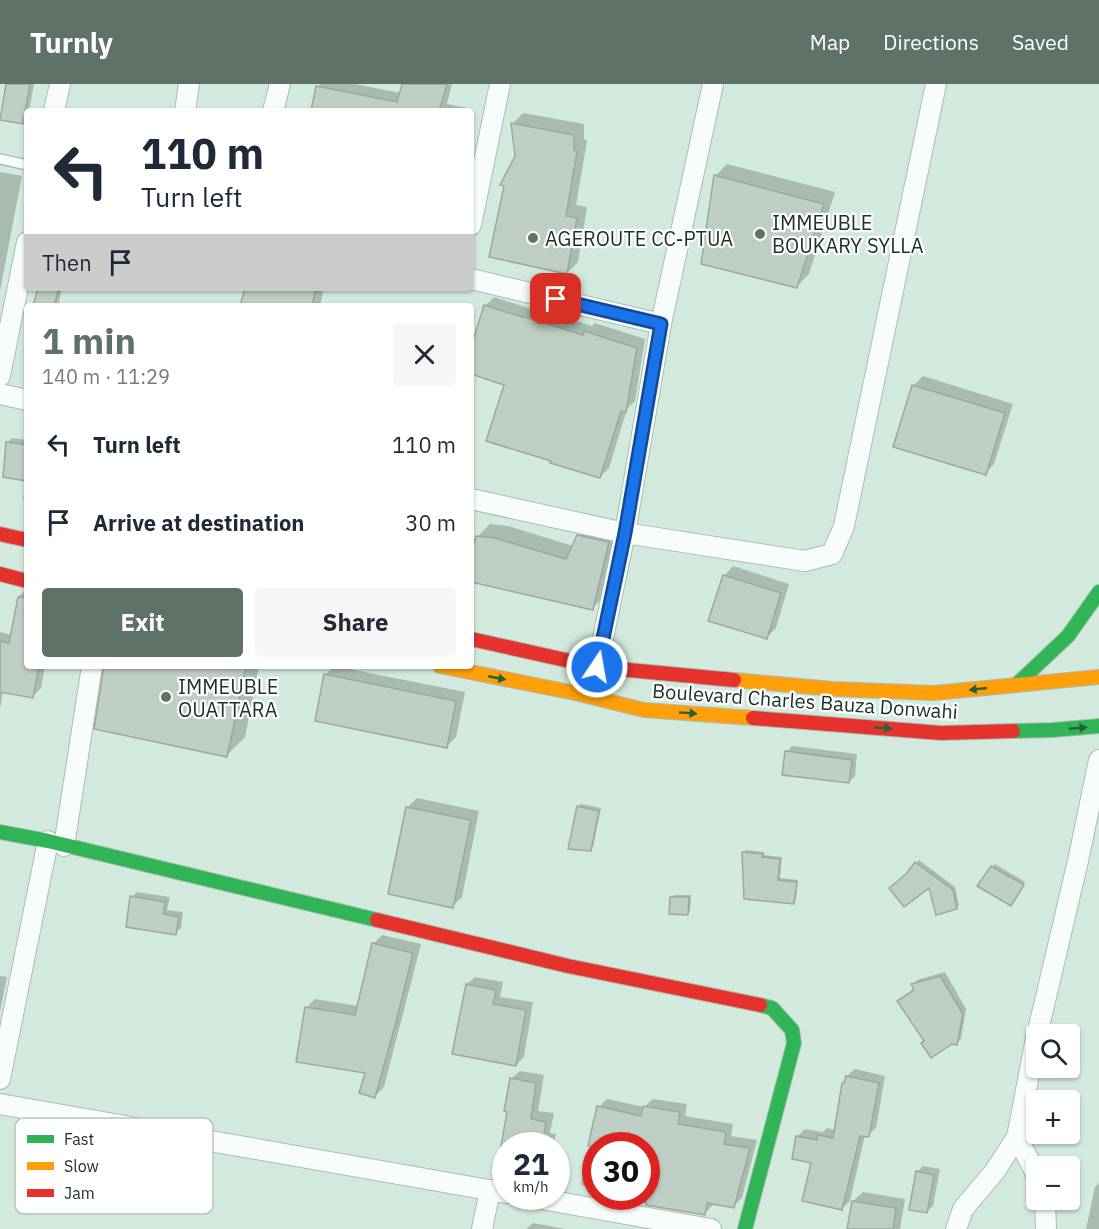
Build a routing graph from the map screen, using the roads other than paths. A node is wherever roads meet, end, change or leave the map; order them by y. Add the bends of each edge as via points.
1 (60, 84) edge
2 (189, 84) edge
3 (280, 84) edge
4 (500, 84) edge
5 (713, 84) edge
6 (936, 84) edge
7 (55, 108) edge
8 (185, 108) edge
9 (274, 108) edge
10 (0, 159) edge
11 (24, 164) edge
12 (474, 210) edge
13 (24, 257) edge
14 (474, 280) edge
15 (661, 324) junction
16 (0, 376) edge
17 (0, 394) edge
18 (24, 399) edge
19 (474, 500) edge
20 (625, 533) junction
21 (0, 534) edge
22 (24, 539) edge
23 (0, 574) edge
24 (24, 580) edge
25 (1099, 592) edge
26 (474, 640) edge
27 (1099, 661) edge
28 (597, 667) junction
29 (91, 669) edge
30 (455, 669) edge
31 (1097, 680) edge
32 (1016, 685) junction
33 (1099, 726) edge
34 (1099, 760) edge
35 (0, 832) edge
36 (56, 844) junction
37 (1040, 1024) edge
38 (1029, 1078) edge
39 (0, 1079) edge
40 (0, 1104) edge
41 (80, 1118) edge
42 (1017, 1137) junction
43 (213, 1141) edge
44 (1027, 1156) edge
45 (492, 1190) edge
46 (570, 1204) edge
47 (492, 1205) edge
48 (1045, 1210) edge
49 (482, 1229) edge
50 (711, 1229) edge
51 (745, 1229) edge
52 (956, 1229) edge
53 (1046, 1229) edge

1 - 7 street
2 - 8 street
3 - 9 street
4 - 12 street
5 - 15 street
6 - 20 street via 844,526 832,554 805,561
10 - 11 lane
13 - 16 street
14 - 15 street
15 - 20 street
17 - 18 street
19 - 20 street
20 - 28 street
21 - 22 main road
23 - 24 main road
25 - 32 main road via 1068,636
26 - 28 main road, Boulevard Charles Bauza Donwahi
27 - 31 main road
32 -> 28 main road, Boulevard Charles Bauza Donwahi via 934,693 833,689
29 - 36 street
30 -> 33 main road, Boulevard Charles Bauza Donwahi via 644,710 941,733
31 - 32 main road, Boulevard Charles Bauza Donwahi
34 - 37 street
35 - 36 main road
36 - 39 street
36 - 51 main road via 568,966 772,1008 792,1030 794,1043
38 - 42 street
40 - 41 street
42 - 44 street
42 - 52 street via 963,1209
43 - 45 street
46 - 50 street
47 - 49 street
48 - 53 street

